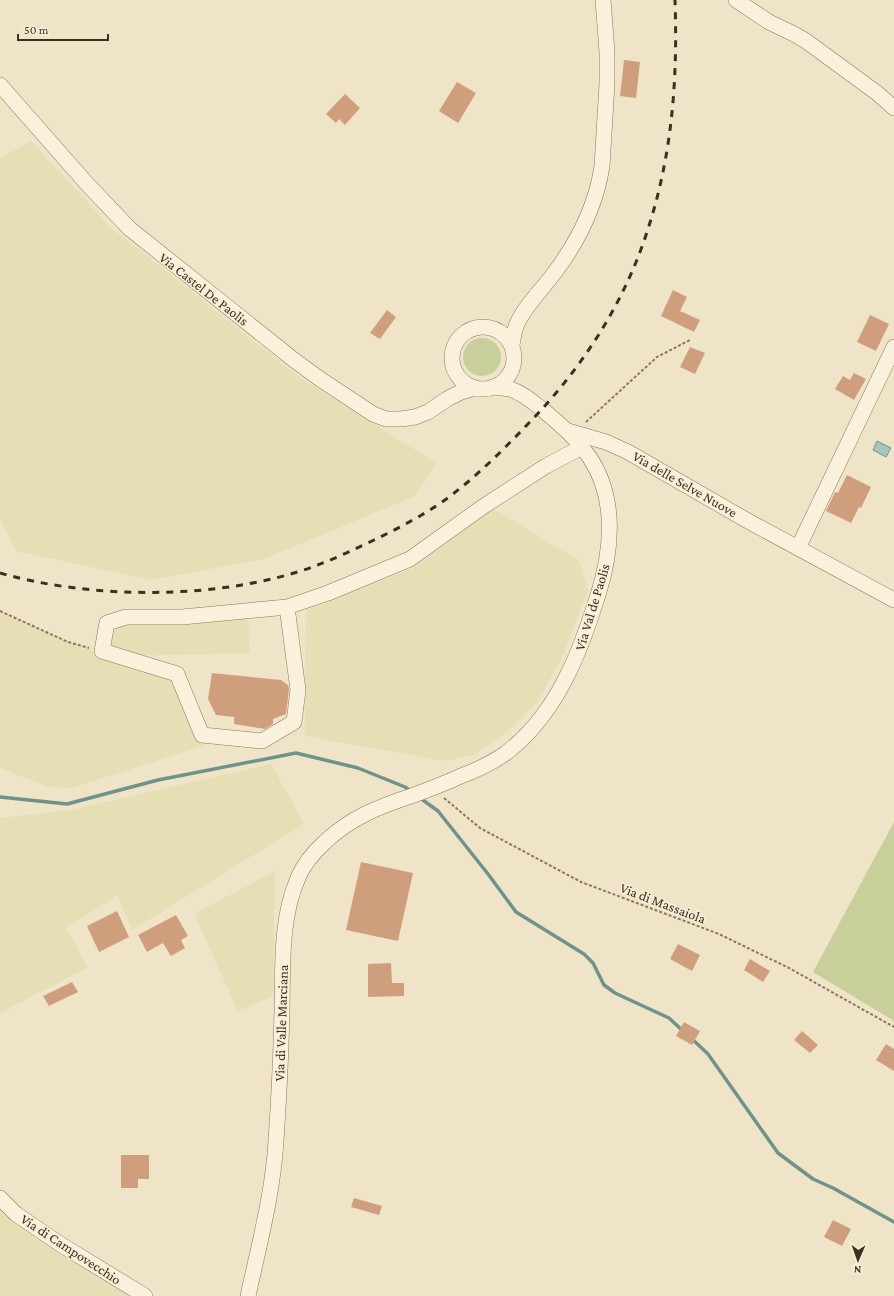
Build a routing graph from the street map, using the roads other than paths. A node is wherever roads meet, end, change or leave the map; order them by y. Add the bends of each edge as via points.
1 (602, 0) edge
2 (736, 0) edge
3 (0, 85) edge
4 (894, 108) edge
5 (525, 310) junction
6 (500, 332) junction
7 (512, 345) junction
8 (894, 347) edge
9 (513, 367) junction
10 (454, 370) junction
11 (475, 388) junction
12 (493, 388) junction
13 (525, 396) junction
14 (447, 399) junction
15 (571, 432) junction
16 (582, 448) junction
17 (798, 548) junction
18 (894, 600) edge
19 (287, 607) junction
20 (398, 800) joint
21 (0, 1198) edge
22 (256, 1260) junction
23 (145, 1296) edge
24 (248, 1296) edge
25 (253, 1296) edge

1 - 5 street via 607,84 600,178 592,205 577,239 556,272
2 - 4 street via 769,22 806,41
3 - 14 street, Via Castel De Paolis via 88,186 130,229 312,374 373,414 386,419 415,417 428,412
5 - 6 street
5 - 7 street via 516,325
6 - 7 street
6 - 10 street via 483,327 466,331 455,344 452,353
7 - 9 street
8 - 17 street
9 - 12 street via 509,376
9 - 13 street via 516,380
10 - 11 street via 463,381
10 - 14 street via 454,384
11 - 12 street
11 - 14 street, Via Castel De Paolis
12 - 13 street, Via Val de Paolis via 509,389
13 - 15 street, Via Val de Paolis
15 - 16 street, Via Val de Paolis
15 - 17 street, Via delle Selve Nuove via 606,442 628,452
16 - 19 street via 546,466 484,506 410,559
16 - 20 street, Via Val de Paolis via 602,483 610,534 609,550 605,573 589,625 567,676 540,719 504,754 488,764
17 - 18 street, Via delle Selve Nuove
19 - 19 street via 182,617 126,617 107,623 102,651 177,674 202,735 262,741 294,722 298,690
20 - 22 street, Via di Valle Marciana via 352,820 331,836 305,865 292,894 284,945 275,1153
21 - 23 street, Via di Campovecchio via 16,1214 60,1244
22 - 24 street, Via di Valle Marciana
22 - 25 street

